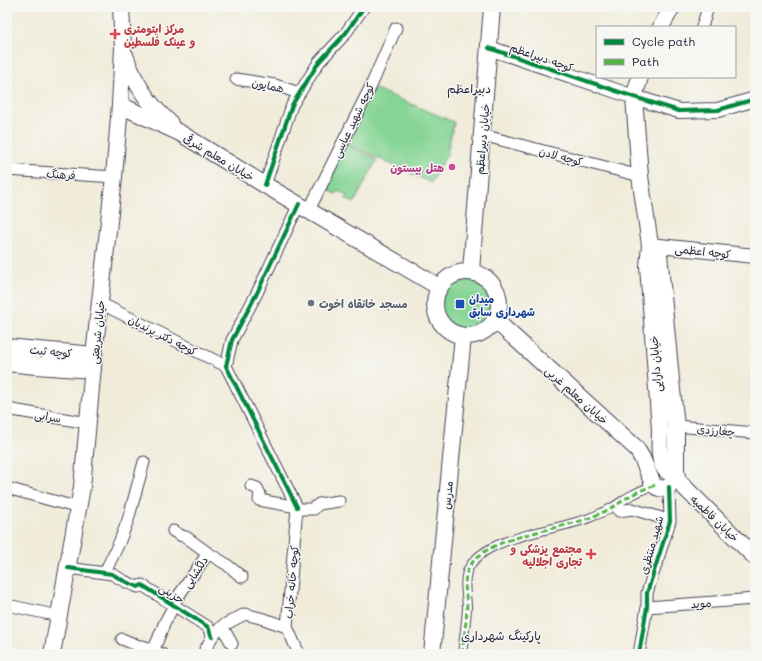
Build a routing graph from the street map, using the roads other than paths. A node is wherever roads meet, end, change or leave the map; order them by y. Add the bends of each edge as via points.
1 (122, 7) edge
2 (364, 7) edge
3 (492, 7) edge
4 (672, 7) edge
5 (708, 7) edge
6 (662, 26) edge
7 (702, 26) edge
8 (396, 28) dead end
9 (123, 48) junction
10 (489, 48) junction
11 (640, 78) edge
12 (236, 79) dead end
13 (299, 93) junction
14 (634, 97) junction
15 (755, 99) edge
16 (120, 105) junction
17 (180, 133) junction
18 (482, 135) junction
19 (7, 170) edge
20 (640, 176) junction
21 (114, 177) junction
22 (265, 185) junction
23 (304, 207) junction
24 (650, 245) junction
25 (755, 256) edge
26 (471, 272) junction
27 (439, 287) junction
28 (100, 303) junction
29 (495, 320) junction
30 (463, 336) junction
31 (7, 347) edge
32 (39, 350) junction
33 (7, 363) edge
34 (94, 363) junction
35 (36, 366) junction
36 (226, 366) junction
37 (7, 409) edge
38 (88, 423) junction
39 (676, 432) junction
40 (755, 433) edge
41 (660, 438) junction
42 (144, 462) dead end
43 (665, 480) junction
44 (251, 486) dead end
45 (7, 488) edge
46 (339, 501) dead end
47 (297, 507) junction
48 (79, 508) junction
49 (619, 511) dead end
50 (670, 521) junction
51 (173, 531) dead end
52 (208, 553) junction
53 (755, 557) edge
54 (68, 568) junction
55 (105, 572) junction
56 (242, 577) dead end
57 (755, 600) edge
58 (7, 604) edge
59 (174, 605) junction
60 (647, 607) junction
61 (59, 616) junction
62 (222, 626) junction
63 (287, 627) junction
64 (212, 637) junction
65 (122, 639) dead end
66 (232, 644) dead end
67 (156, 653) edge
68 (52, 654) edge
69 (203, 654) edge
70 (299, 654) edge
71 (432, 654) edge
72 (462, 654) edge
73 (639, 654) edge

1 - 9 main road, خیابان شریعتی
2 - 13 street via 345,34 319,62
3 - 10 main road, خیابان دبیراعظم
4 - 6 main road
5 - 7 street
8 - 23 street, کوچه شهید عباسی via 371,86
9 - 16 main road, خیابان شریعتی
9 - 17 main road via 137,84 162,116
10 - 14 street, کوچه دبیراعظم
10 - 18 main road, خیابان دبیراعظم
11 - 14 main road, خیابان دارایی
12 - 13 street, همایون via 275,85
13 - 22 street via 292,105
14 - 15 street, کوچه دبیراعظم via 679,111 718,110
14 - 20 main road, خیابان دارایی
16 - 17 main road, خیابان معلم شرقی
16 - 21 main road, خیابان شریعتی
17 - 22 main road, خیابان معلم شرقی
18 - 20 street, کوچه لادن
18 - 26 main road, خیابان دبیراعظم
19 - 21 street, فرهنگ
20 - 24 main road, خیابان دارایی
21 - 28 main road, خیابان شریعتی
22 - 23 main road, خیابان معلم شرقی
23 - 27 main road, خیابان معلم شرقی
23 - 36 street, کوچه شهید عباسی via 232,340
24 - 25 street, کوچه اعظمی
24 - 39 main road, خیابان دارایی via 659,254
24 - 41 main road, خیابان دارایی via 648,266
26 - 27 main road via 453,274
26 - 29 main road via 487,278 493,284 499,302
27 - 30 main road via 435,297 438,318 452,333
28 - 34 main road, خیابان شریعتی
28 - 36 street, کوچه دکتر پرندیان
29 - 30 main road via 481,333
29 - 43 main road, خیابان معلم غربی via 636,448 642,458
30 - 71 main road, مدرس
31 - 32 main road, کوچه ثبت
32 - 34 main road, کوچه ثبت
32 - 35 main road via 43,357 41,363
33 - 35 main road, کوچه ثبت
34 - 35 main road, کوچه ثبت
34 - 38 main road, خیابان شریعتی
36 - 47 street
37 - 38 street, سرابی
38 - 48 main road, خیابان شریعتی
39 - 40 street, چغارزدی
39 - 41 main road via 674,442 668,443
39 - 43 main road, خیابان دارایی
41 - 43 main road, خیابان دارایی via 660,458 668,472
42 - 55 street via 128,520
43 - 50 street, شهید منتظری
43 - 53 main road, خیابان فاطمیه
43 - 72 street via 587,519 495,545 480,555 471,566 466,581 467,609
44 - 47 street via 257,488 259,500
45 - 48 street
46 - 47 street via 319,504 314,506 314,509
47 - 63 street, کوچه خانه خراب
48 - 54 main road, خیابان شریعتی
49 - 50 street via 632,509
50 - 60 street, شهید منتظری via 647,593
51 - 52 street, دلگشایی
52 - 56 street
52 - 59 street, دلگشایی
54 - 55 street, حزینی
54 - 61 main road, خیابان شریعتی
55 - 59 street, حزینی via 138,587 142,585
57 - 60 street, موید
58 - 61 street
59 - 64 street, حزینی via 208,627
59 - 67 street, دلگشایی via 165,622
60 - 73 street, شهید منتظری
61 - 68 main road, خیابان شریعتی
62 - 63 street via 245,614
62 - 64 street
62 - 66 street
63 - 70 street, کوچه خانه خراب
64 - 69 street
65 - 67 street

